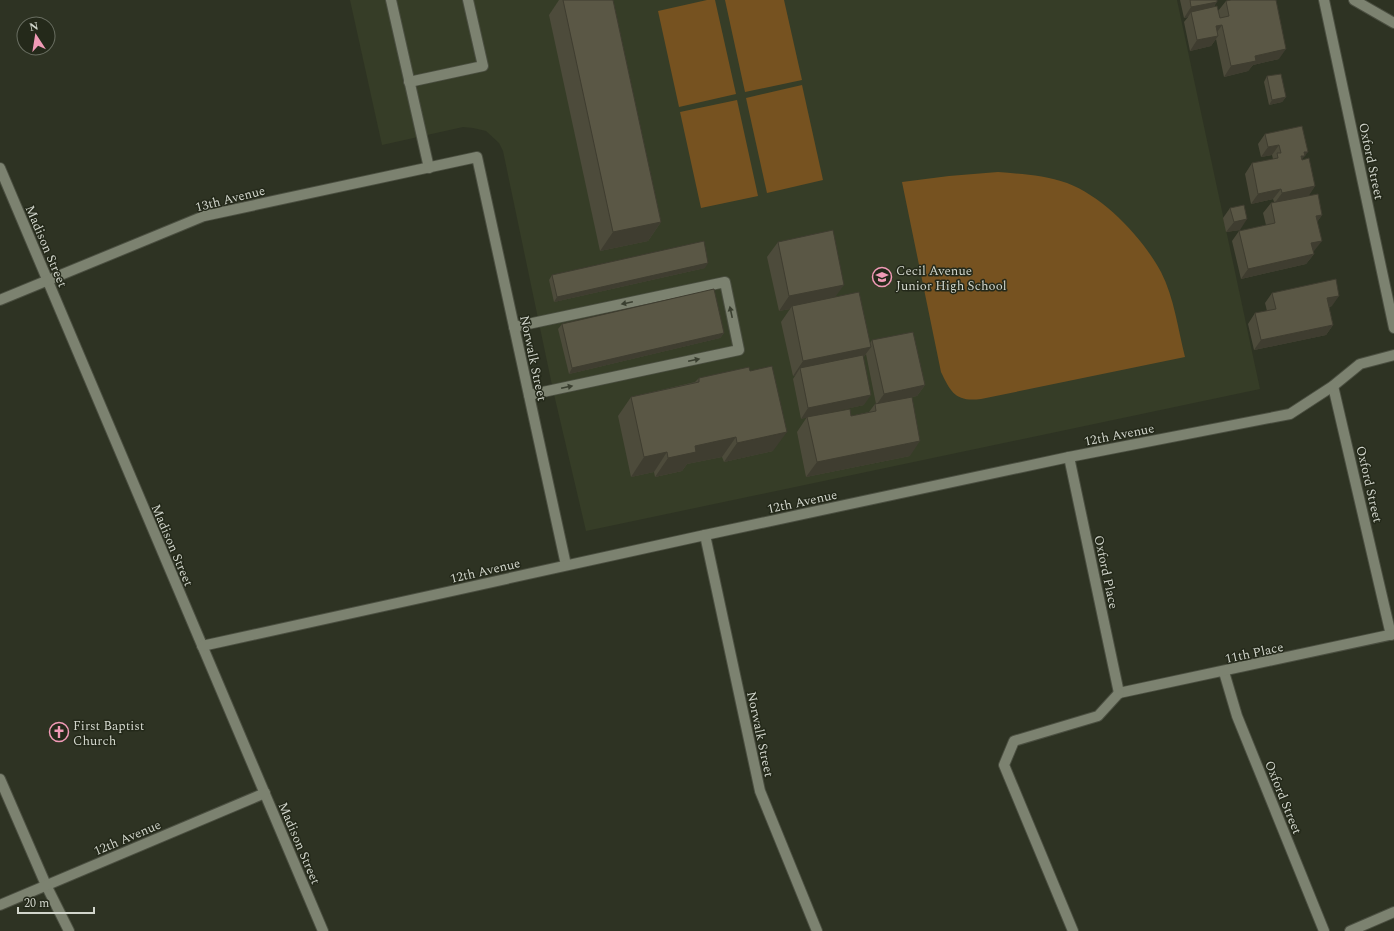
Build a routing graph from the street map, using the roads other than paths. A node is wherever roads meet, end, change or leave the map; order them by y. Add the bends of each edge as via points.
1 (391, 0) edge
2 (468, 0) edge
3 (1324, 0) edge
4 (1354, 0) edge
5 (1394, 23) edge
6 (409, 82) junction
7 (477, 157) joint
8 (0, 168) edge
9 (429, 168) junction
10 (46, 280) junction
11 (0, 300) edge
12 (514, 327) junction
13 (1394, 328) edge
14 (1394, 356) edge
15 (1333, 386) junction
16 (529, 395) junction
17 (1069, 457) junction
18 (705, 535) junction
19 (566, 565) junction
20 (1393, 634) edge
21 (202, 646) junction
22 (1224, 672) junction
23 (1120, 693) junction
24 (0, 779) edge
25 (265, 794) junction
26 (46, 885) junction
27 (0, 905) edge
28 (1394, 912) edge
29 (69, 931) edge
30 (323, 931) edge
31 (817, 931) edge
32 (1073, 931) edge
33 (1324, 931) edge
34 (1350, 931) edge

1 - 6 street
2 - 6 street via 483,66
3 - 13 street, Oxford Street
4 - 5 street
6 - 9 street
7 - 9 street, 13th Avenue
7 - 12 street, Norwalk Street
8 - 10 street, Madison Street
9 - 10 street, 13th Avenue via 204,216
10 - 11 street, 13th Avenue
10 - 21 street, Madison Street
12 - 16 street, Norwalk Street
16 -> 12 street via 739,350 725,282
14 - 15 street, 12th Avenue via 1360,364
15 - 17 street, 12th Avenue via 1290,414
15 - 20 street, Oxford Street
16 - 19 street, Norwalk Street
17 - 18 street, 12th Avenue
17 - 23 street, Oxford Place
18 - 19 street, 12th Avenue
18 - 31 street, Norwalk Street via 760,791
19 - 21 street, 12th Avenue
20 - 22 street, 11th Place
21 - 25 street, Madison Street
22 - 23 street, 11th Place
22 - 33 street, Oxford Street via 1237,716
23 - 32 street via 1098,716 1014,741 1004,766
24 - 26 street
25 - 26 street, 12th Avenue
25 - 30 street, Madison Street
26 - 27 street, 12th Avenue
26 - 29 street
28 - 34 street

